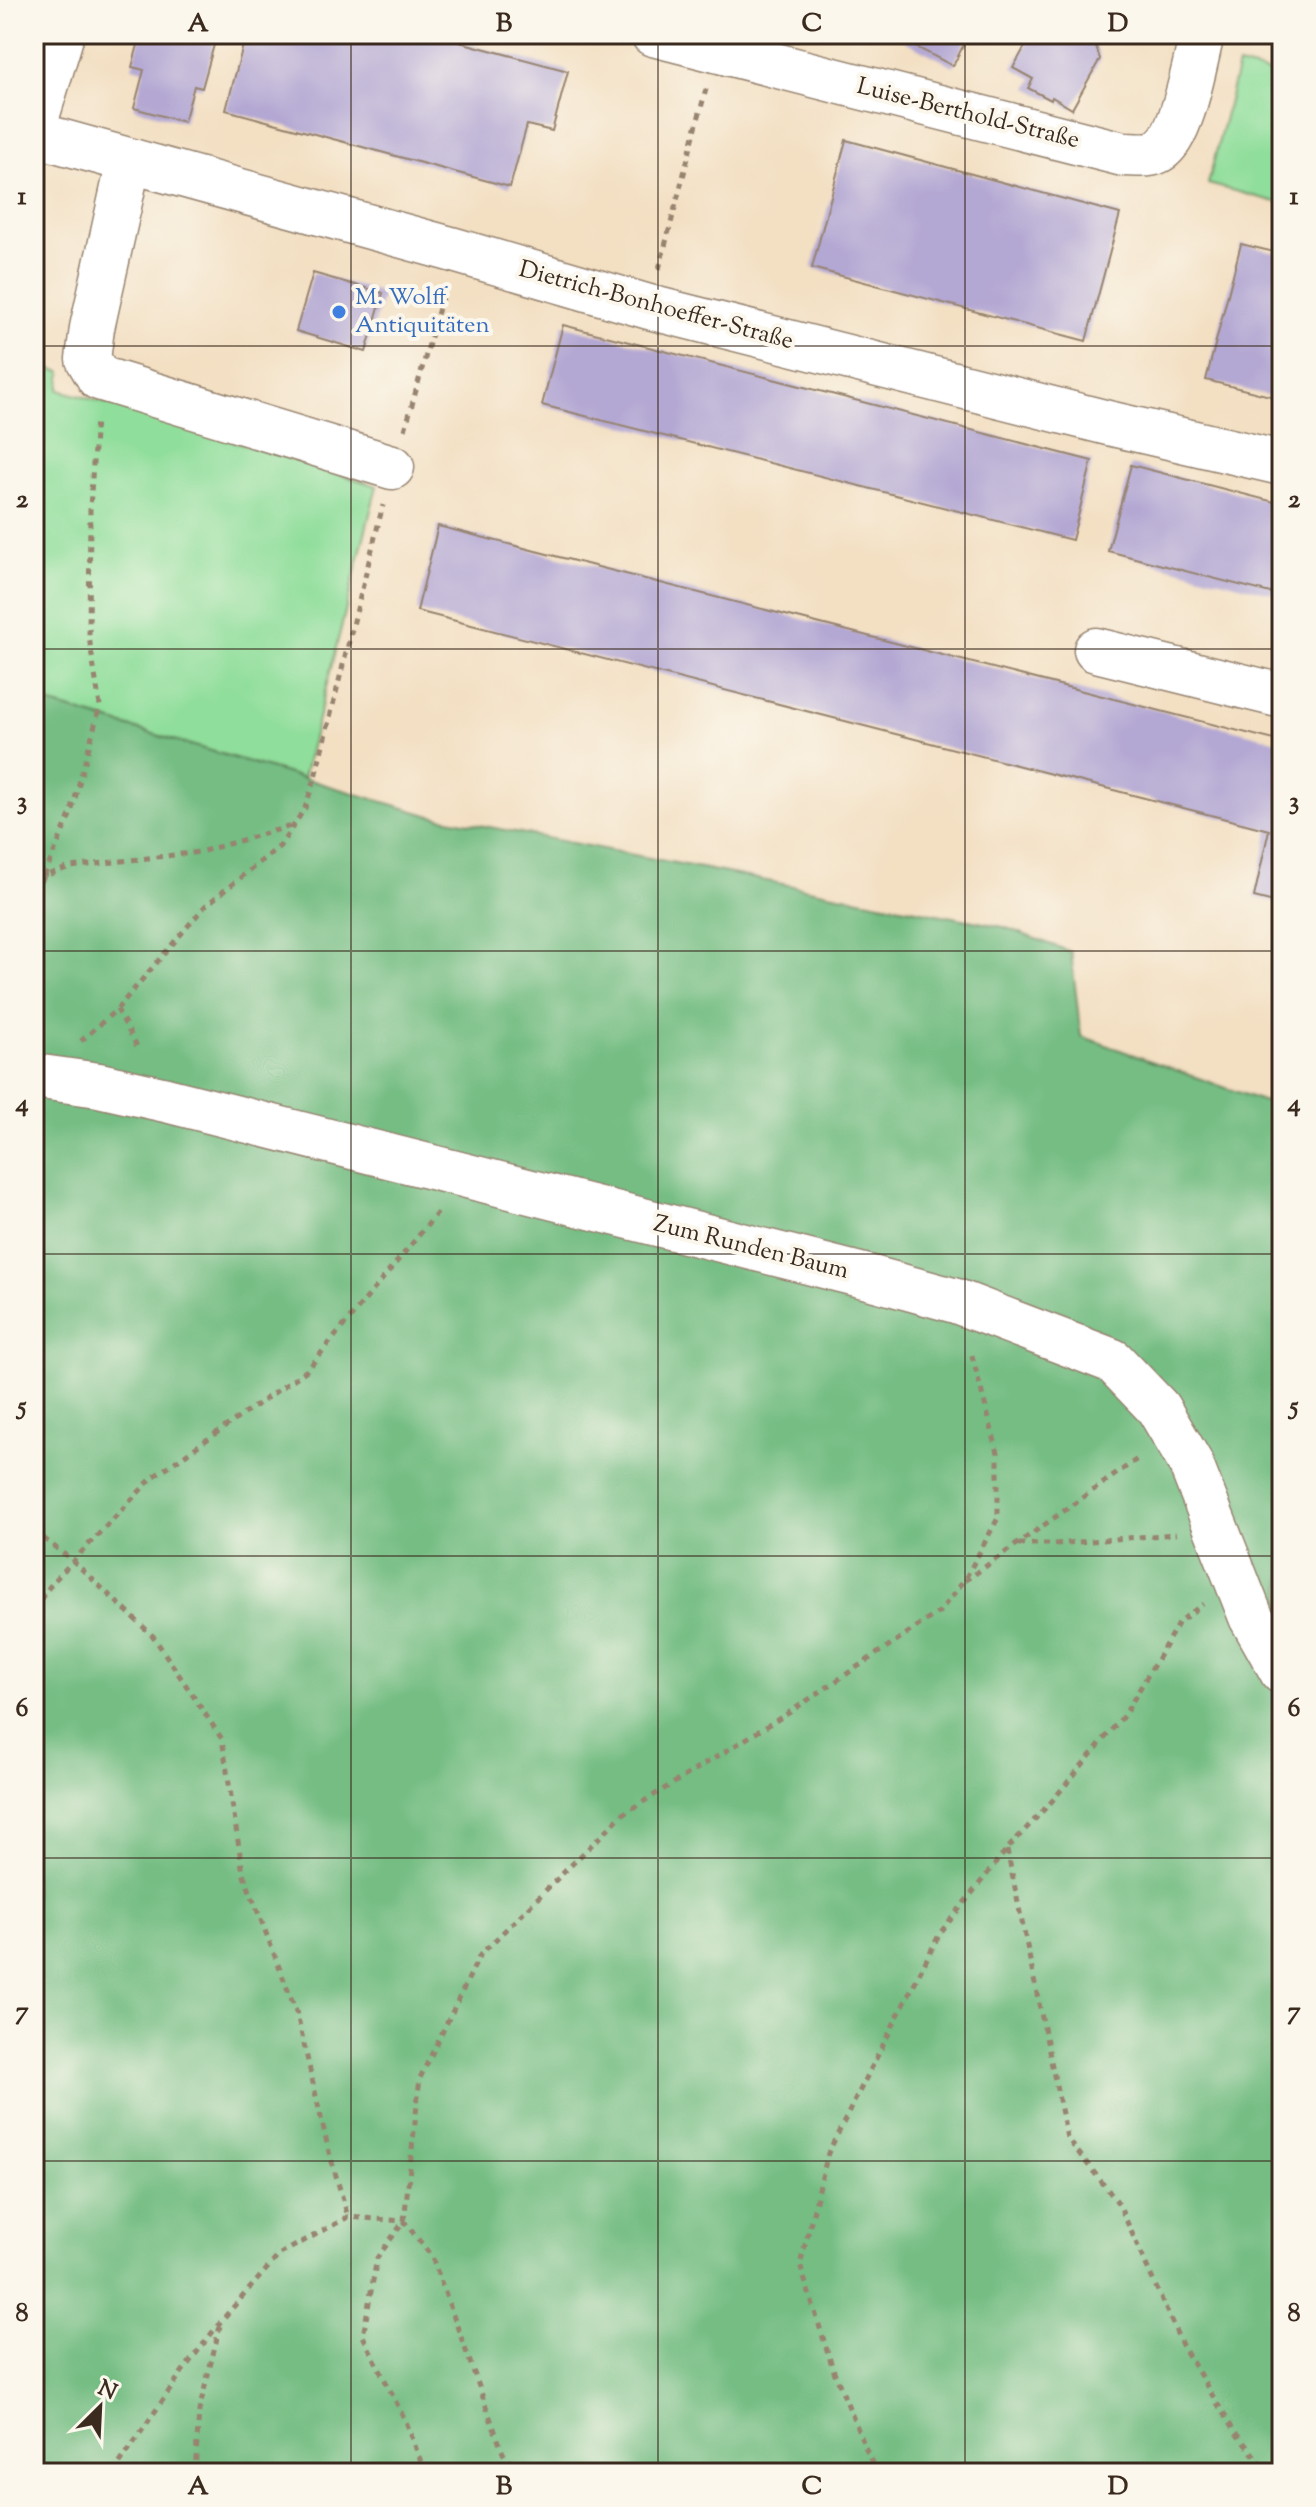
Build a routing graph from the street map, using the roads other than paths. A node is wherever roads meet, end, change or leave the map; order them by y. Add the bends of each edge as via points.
1 (62, 34) edge
2 (653, 34) edge
3 (1202, 34) edge
4 (786, 50) edge
5 (34, 127) edge
6 (34, 134) edge
7 (129, 161) junction
8 (397, 453) road end
9 (1282, 463) edge
10 (1096, 650) dead end
11 (1282, 696) edge
12 (38, 1076) edge
13 (1282, 1672) edge

1 - 5 street
2 - 4 street, Luise-Berthold-Straße via 717,49
3 - 4 street, Luise-Berthold-Straße via 1181,117 1168,143 1142,155 1123,154
6 - 7 street, Dietrich-Bonhoeffer-Straße
7 - 8 street via 92,328 88,359 99,378
7 - 9 street, Dietrich-Bonhoeffer-Straße via 649,307
10 - 11 street
12 - 13 street, Zum Runden Baum via 166,1100 956,1301 1113,1361 1158,1408 1190,1462 1251,1617

